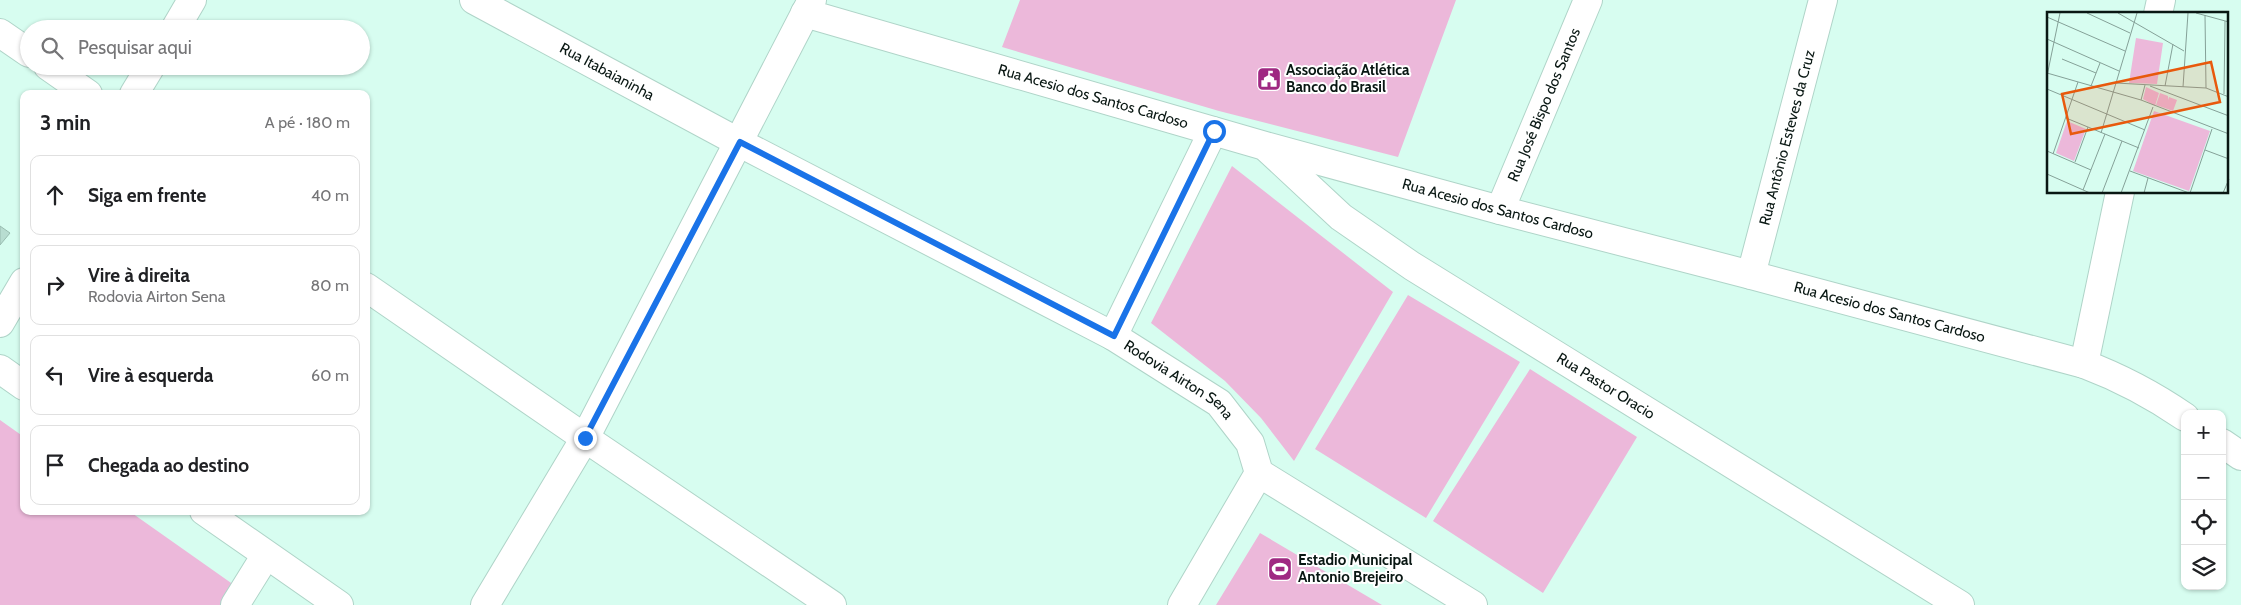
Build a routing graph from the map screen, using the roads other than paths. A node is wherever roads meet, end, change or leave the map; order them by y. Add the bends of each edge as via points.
1 (192, 0) edge
2 (474, 0) edge
3 (1588, 0) edge
4 (1823, 0) edge
5 (809, 6) edge
6 (180, 20) edge
7 (0, 33) edge
8 (20, 47) edge
9 (61, 75) edge
10 (146, 75) edge
11 (82, 90) edge
12 (136, 90) edge
13 (1214, 131) junction
14 (740, 142) junction
15 (1266, 146) junction
16 (2120, 194) edge
17 (1500, 210) junction
18 (1751, 274) junction
19 (20, 289) edge
20 (370, 290) edge
21 (0, 323) edge
22 (1114, 336) junction
23 (2084, 364) junction
24 (0, 369) edge
25 (20, 383) edge
26 (2181, 414) edge
27 (585, 438) junction
28 (2226, 446) edge
29 (2241, 456) edge
30 (1260, 473) junction
31 (210, 515) edge
32 (266, 555) junction
33 (235, 605) edge
34 (338, 605) edge
35 (485, 605) edge
36 (832, 605) edge
37 (1182, 605) edge
38 (1472, 605) edge
39 (1960, 605) edge

1 - 6 street
2 - 14 street, Rua Itabaianinha
3 - 17 street, Rua José Bispo dos Santos
4 - 18 street, Rua Antônio Esteves da Cruz
5 - 13 street, Rua Acesio dos Santos Cardoso
5 - 14 street
7 - 8 street
9 - 11 street
10 - 12 street
13 - 15 street, Rua Acesio dos Santos Cardoso
13 - 22 street
14 - 22 street, Rodovia Airton Sena
14 - 27 street
15 - 17 street, Rua Acesio dos Santos Cardoso
15 - 39 street, Rua Pastor Oracio via 1341,217 1412,266
16 - 23 street
17 - 18 street, Rua Acesio dos Santos Cardoso
18 - 23 street, Rua Acesio dos Santos Cardoso
19 - 21 street
20 - 27 street
22 - 30 street, Rodovia Airton Sena via 1219,403 1250,443
23 - 26 street, Rua Acesio dos Santos Cardoso via 2117,377
24 - 25 street
27 - 35 street
27 - 36 street
28 - 29 street
30 - 37 street
30 - 38 street
31 - 32 street
32 - 33 street
32 - 34 street

